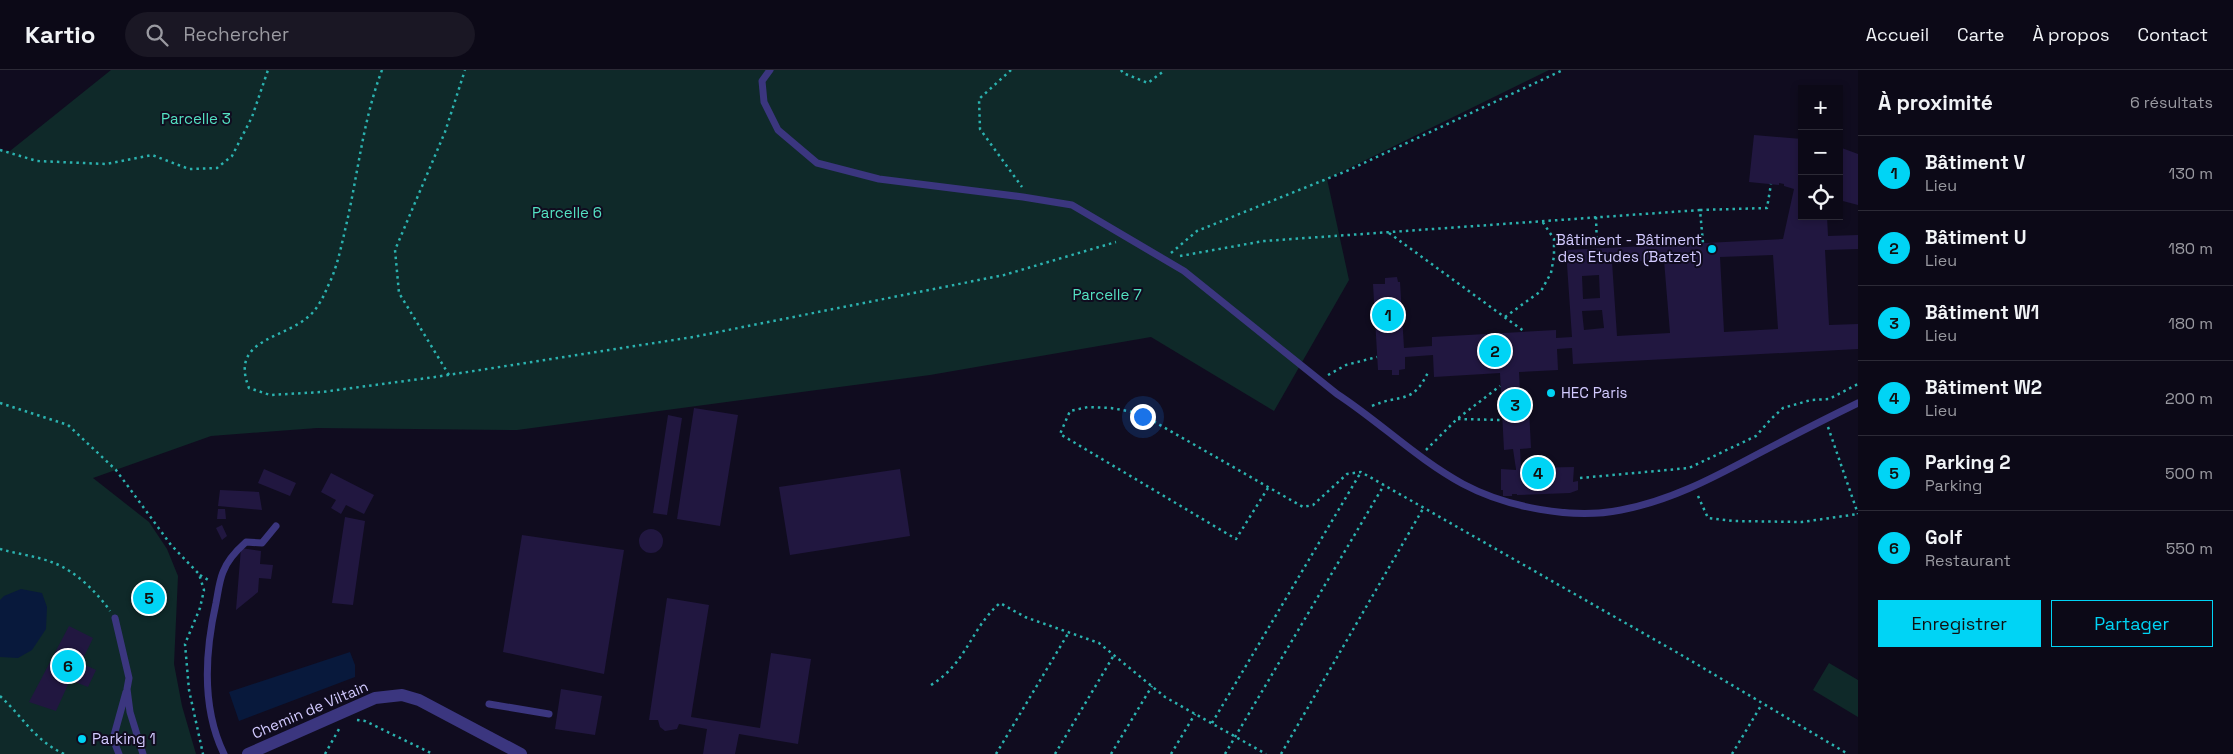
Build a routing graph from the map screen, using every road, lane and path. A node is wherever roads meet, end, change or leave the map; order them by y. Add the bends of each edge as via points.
1 (268, 70) edge
2 (382, 70) edge
3 (465, 70) edge
4 (770, 70) edge
5 (1011, 70) edge
6 (1121, 70) edge
7 (1165, 70) edge
8 (1563, 70) edge
9 (0, 150) edge
10 (1771, 184) dead end
11 (1023, 196) junction
12 (1700, 210) junction
13 (1596, 217) junction
14 (1542, 221) junction
15 (1388, 232) junction
16 (1122, 236) junction
17 (1704, 243) dead end
18 (1597, 248) dead end
19 (1164, 259) junction
20 (1505, 317) junction
21 (1525, 332) dead end
22 (1377, 357) dead end
23 (1429, 370) dead end
24 (449, 375) junction
25 (1320, 380) junction
26 (1858, 384) edge
27 (1500, 386) dead end
28 (1830, 398) junction
29 (1858, 403) edge
30 (0, 404) edge
31 (1363, 410) junction
32 (1457, 419) junction
33 (1826, 419) junction
34 (1502, 420) dead end
35 (1419, 456) junction
36 (1361, 472) junction
37 (1580, 478) dead end
38 (1384, 485) junction
39 (1695, 487) junction
40 (1268, 488) junction
41 (1424, 507) junction
42 (1858, 515) edge
43 (276, 526) dead end
44 (0, 549) edge
45 (115, 618) joint
46 (1069, 632) junction
47 (1114, 655) junction
48 (931, 685) dead end
49 (1152, 686) junction
50 (127, 689) junction
51 (0, 696) edge
52 (1763, 703) junction
53 (489, 704) dead end
54 (549, 714) dead end
55 (1195, 714) junction
56 (354, 720) dead end
57 (1212, 723) junction
58 (340, 727) dead end
59 (1235, 736) junction
60 (64, 754) edge
61 (119, 754) edge
62 (143, 754) edge
63 (203, 754) edge
64 (224, 754) edge
65 (248, 754) edge
66 (324, 754) edge
67 (433, 754) edge
68 (521, 754) edge
69 (996, 754) edge
70 (1055, 754) edge
71 (1111, 754) edge
72 (1171, 754) edge
73 (1224, 754) edge
74 (1266, 754) edge
75 (1281, 754) edge
76 (1732, 754) edge
77 (1848, 754) edge

1 - 9 path via 252,118 232,156 217,168 189,169 152,155 106,164 37,161
2 - 24 path via 371,100 357,180 328,287 314,312 253,349 245,362 244,376 249,388 270,395 322,392
3 - 24 path via 445,132 395,250 399,293
4 - 11 lane via 762,81 764,102 778,130 817,163 879,179
5 - 11 path via 979,99 980,129 1022,185
6 - 7 path via 1148,83
8 - 19 path via 1349,170 1197,231
10 - 12 path via 1767,208
11 - 16 lane via 1072,205
12 - 13 path
12 - 17 path
13 - 14 path
13 - 18 path
14 - 15 path
14 - 20 path via 1554,239 1551,273 1541,291
15 - 19 path via 1264,241
15 - 20 path
16 - 19 lane
16 - 24 path via 1115,243 994,277 693,337
19 - 25 lane via 1184,271
20 - 21 path
22 - 25 path via 1346,365
23 - 31 path via 1422,386 1408,397 1383,401
25 - 31 lane
26 - 28 path
27 - 32 path
28 - 33 path
28 - 37 path via 1783,408 1756,436 1689,468
29 - 33 lane
30 - 63 path via 68,425 116,470 171,545 198,574 204,590 186,644 189,690
31 - 35 lane
32 - 34 path
32 - 35 path
33 - 39 lane
33 - 42 path
35 - 39 lane via 1463,484 1496,499 1541,509 1580,513 1620,510
36 - 38 path
36 - 40 path via 1347,474 1308,508
36 - 57 path
38 - 41 path
38 - 59 path
39 - 42 path via 1708,518 1802,522
40 - 40 path via 1139,413 1088,407 1070,411 1060,434 1236,539
41 - 52 path
41 - 75 path
43 - 64 lane via 262,542 246,542 223,571 210,628 206,670 214,725
44 - 45 path via 54,563 72,573 103,600
45 - 50 lane via 129,678
46 - 47 path via 1100,643
46 - 48 path via 1025,617 1000,603 986,615 962,657 946,676
46 - 69 path
47 - 49 path
47 - 70 path
49 - 55 path
49 - 71 path
50 - 61 lane via 113,739
50 - 62 lane via 130,712
51 - 60 path via 16,710 35,735
52 - 76 path
52 - 77 path
53 - 54 lane
55 - 57 path
55 - 72 path
56 - 67 path via 365,721
57 - 59 path
58 - 66 path
59 - 73 path
59 - 74 path
65 - 68 street, Chemin de Viltain via 375,698 402,695 419,700

